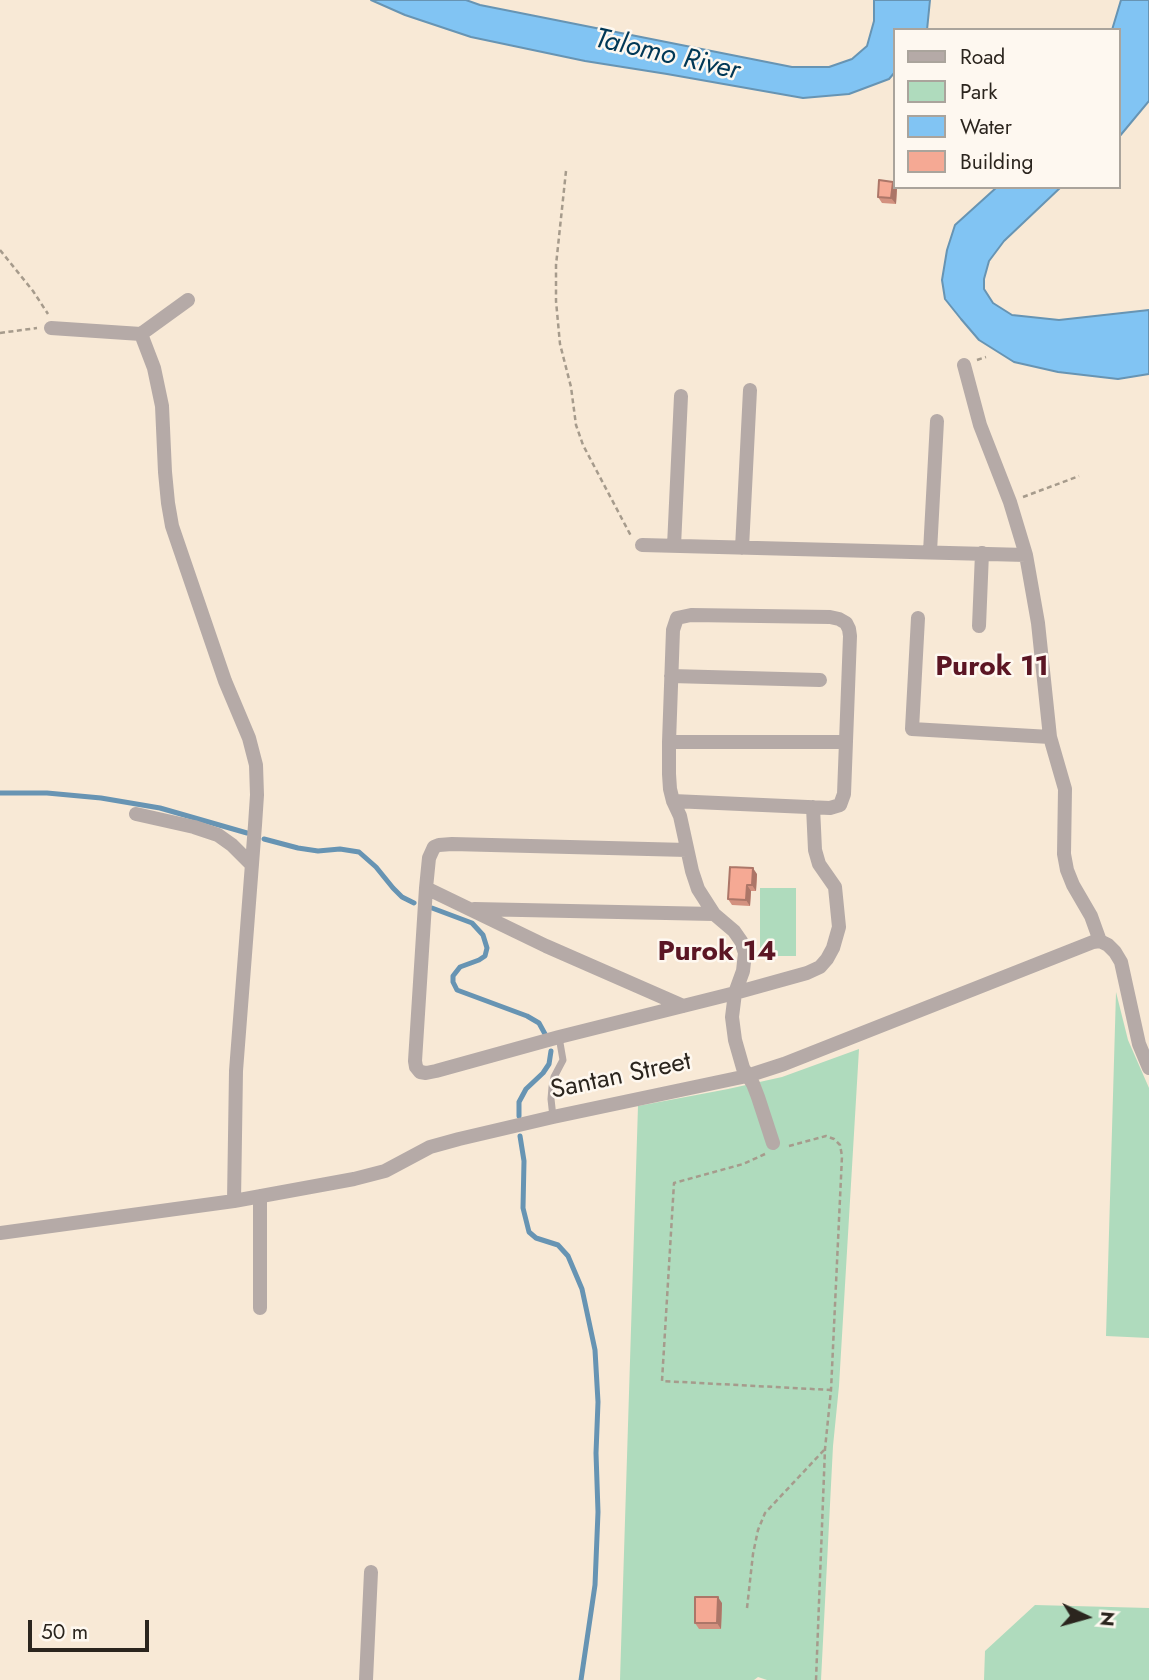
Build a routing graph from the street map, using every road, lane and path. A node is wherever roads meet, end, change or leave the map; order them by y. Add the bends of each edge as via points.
1 (566, 171) dead end
2 (0, 250) edge
3 (188, 300) dead end
4 (51, 327) junction
5 (0, 333) edge
6 (141, 334) junction
7 (964, 365) dead end
8 (750, 390) dead end
9 (681, 396) dead end
10 (937, 421) dead end
11 (1079, 476) dead end
12 (1010, 502) junction
13 (642, 545) joint
14 (674, 546) junction
15 (742, 548) junction
16 (930, 552) junction
17 (982, 554) junction
18 (1026, 555) junction
19 (918, 618) dead end
20 (979, 626) dead end
21 (671, 676) junction
22 (820, 680) dead end
23 (1051, 737) junction
24 (669, 742) junction
25 (846, 742) junction
26 (673, 801) junction
27 (813, 807) junction
28 (136, 814) dead end
29 (687, 850) junction
30 (252, 865) junction
31 (426, 888) junction
32 (467, 909) junction
33 (714, 914) junction
34 (1100, 941) junction
35 (735, 993) junction
36 (683, 1006) junction
37 (559, 1037) junction
38 (1149, 1068) edge
39 (747, 1076) junction
40 (553, 1117) junction
41 (773, 1143) junction
42 (260, 1196) junction
43 (234, 1201) junction
44 (0, 1233) edge
45 (260, 1308) dead end
46 (831, 1390) junction
47 (825, 1449) junction
48 (371, 1572) dead end
49 (747, 1608) dead end
50 (366, 1680) edge
51 (816, 1680) edge

1 - 13 path via 555,265 556,301 576,425 632,537
2 - 4 path via 43,306
3 - 6 street
4 - 5 path
4 - 6 street
6 - 30 street via 162,406 172,526 256,765
7 - 12 street
8 - 15 street
9 - 14 street
10 - 16 street
11 - 12 path
12 - 18 street
13 - 14 street
14 - 15 street
15 - 16 street
16 - 17 street
17 - 18 street
17 - 20 street
18 - 23 street
19 - 23 street via 912,729
21 - 22 street
21 - 24 street
21 - 25 street via 677,618 839,619 846,623 850,636
23 - 34 street via 1065,789 1063,854
24 - 25 street
24 - 26 street
25 - 27 street via 843,801 836,807
26 - 27 street
26 - 29 street
27 - 35 street via 817,857 835,887 839,927 834,948 820,967 807,973
28 - 30 street via 218,835
29 - 31 street via 439,845 431,850
29 - 33 street via 698,889
30 - 43 street via 236,1071
31 - 32 street
31 - 37 street via 416,1068 436,1071
32 - 33 street
32 - 36 street
33 - 35 street via 734,931 745,953
34 - 38 street via 1121,962 1139,1044
34 - 39 street, Santan Street
35 - 36 street
35 - 39 street via 735,1040
36 - 37 street
37 - 40 lane via 563,1060 552,1087
39 - 40 street, Santan Street
39 - 41 street
40 - 42 street, Santan Street via 430,1147 385,1171
41 - 46 path via 788,1146 826,1136 840,1145
41 - 46 path via 762,1157 674,1183 662,1381
42 - 43 street, Santan Street
42 - 45 street
43 - 44 street, Santan Street
46 - 47 path
47 - 49 path via 765,1513 753,1554
47 - 51 path
48 - 50 street

